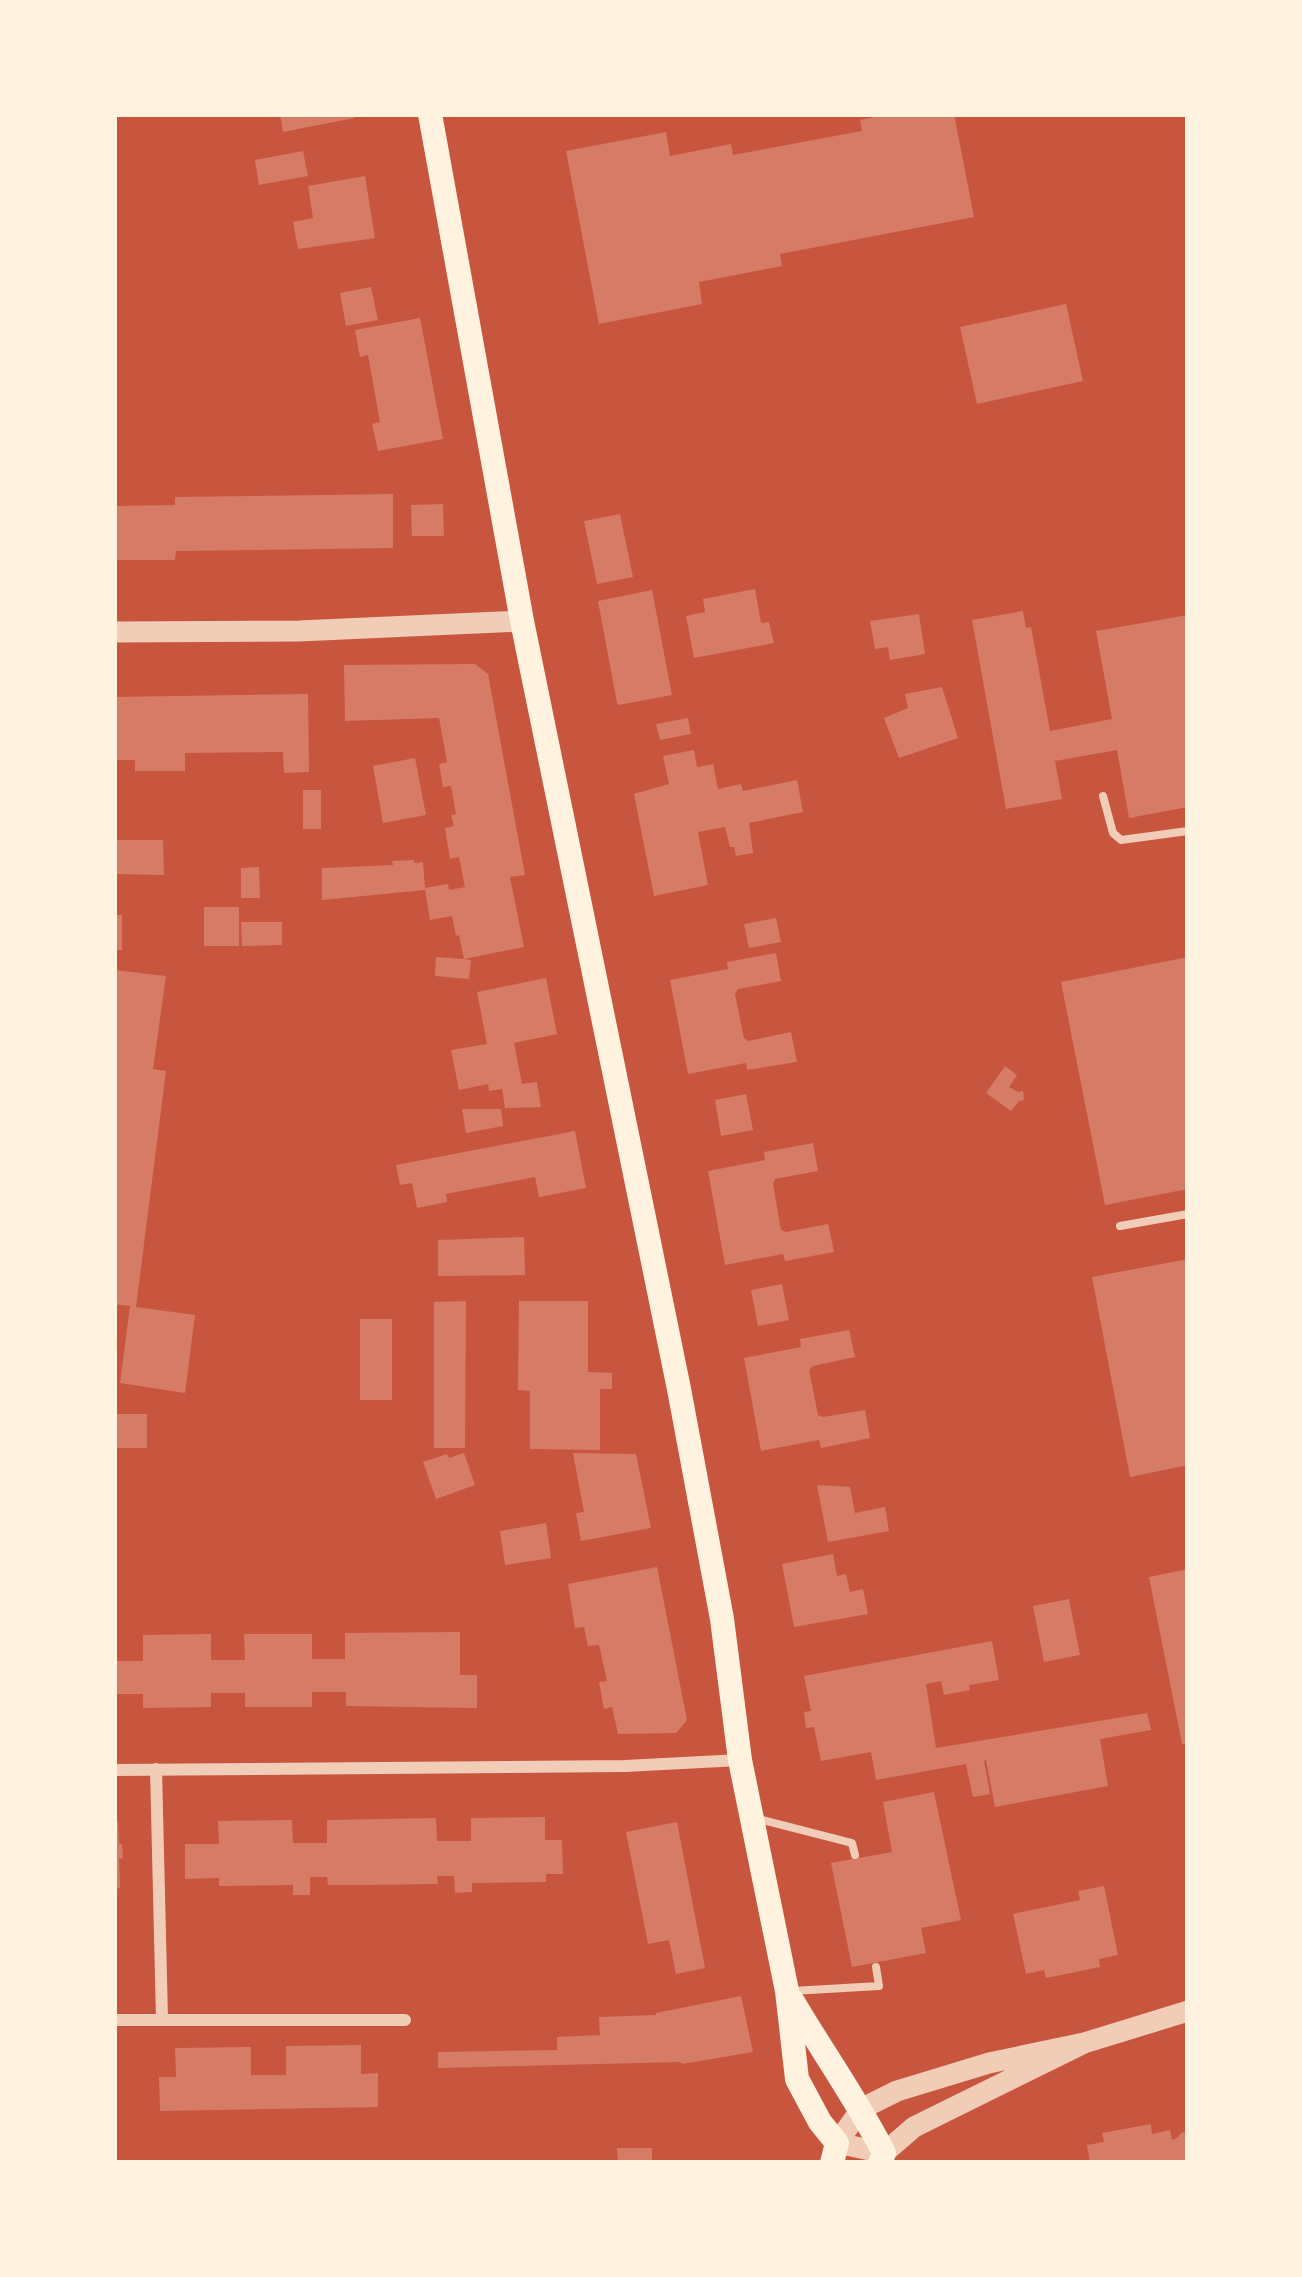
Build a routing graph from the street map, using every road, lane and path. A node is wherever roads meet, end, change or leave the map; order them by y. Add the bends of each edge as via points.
1 (430, 114) edge
2 (523, 621) junction
3 (114, 632) edge
4 (1103, 796) dead end
5 (1188, 831) edge
6 (1188, 1214) edge
7 (1120, 1226) dead end
8 (740, 1760) junction
9 (114, 1769) edge
10 (156, 1769) junction
11 (752, 1817) junction
12 (855, 1855) dead end
13 (876, 1966) dead end
14 (787, 1991) junction
15 (1188, 2011) edge
16 (162, 2019) junction
17 (114, 2020) edge
18 (405, 2020) dead end
19 (1084, 2043) junction
20 (861, 2109) junction
21 (835, 2153) edge
22 (882, 2158) edge

1 - 2 main road
2 - 3 street
2 - 8 main road via 684,1412
4 - 5 lane via 1121,840
6 - 7 lane
8 - 10 street
8 - 11 main road
9 - 10 street
10 - 16 street
11 - 12 lane via 852,1843
11 - 14 main road
13 - 14 lane via 879,1986
14 - 20 main road
14 - 21 main road via 797,2079
15 - 19 street
16 - 17 street
16 - 18 street
19 - 20 street via 989,2062
19 - 22 street via 914,2126
20 - 21 street
20 - 22 main road
21 - 22 street

